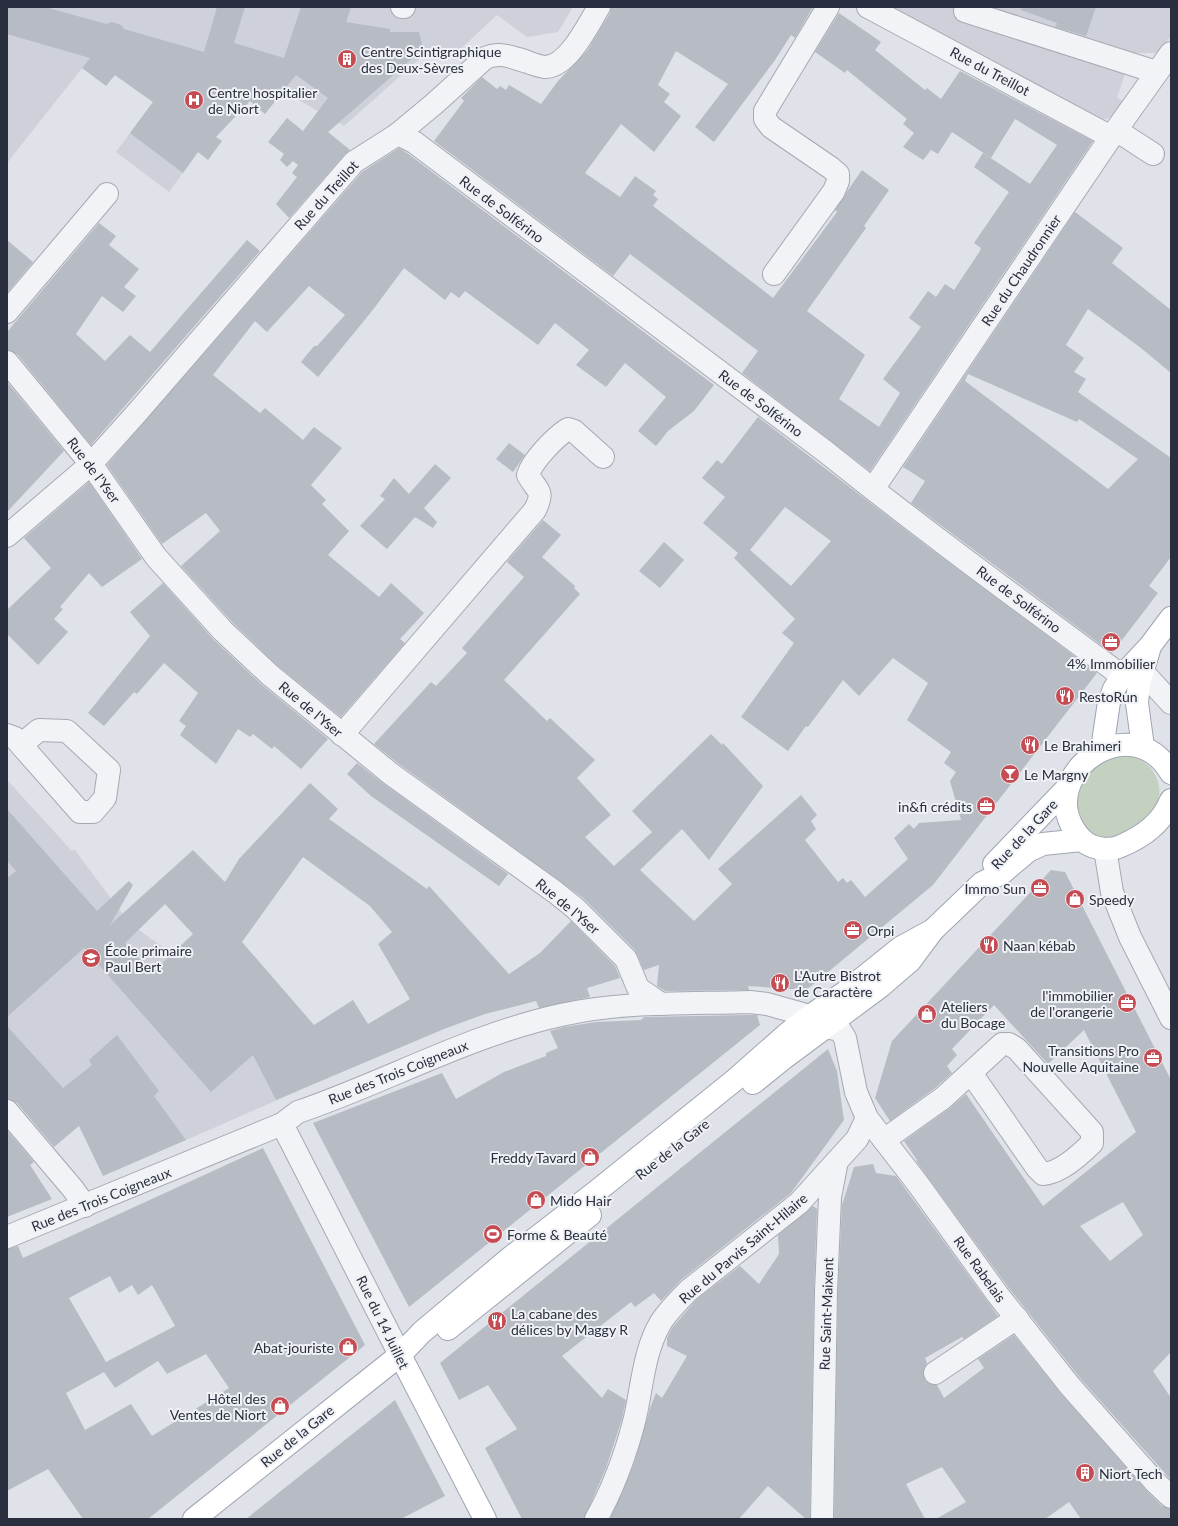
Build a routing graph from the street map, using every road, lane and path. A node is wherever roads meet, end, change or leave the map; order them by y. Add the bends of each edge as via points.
1 (599, 7) edge
2 (828, 7) edge
3 (868, 7) edge
4 (965, 11) dead end
5 (1171, 53) edge
6 (1156, 72) junction
7 (1113, 133) junction
8 (398, 134) junction
9 (1153, 154) dead end
10 (107, 194) dead end
11 (774, 274) dead end
12 (7, 312) edge
13 (7, 362) edge
14 (603, 457) dead end
15 (91, 464) junction
16 (873, 489) junction
17 (7, 536) edge
18 (1171, 618) edge
19 (1132, 673) junction
20 (1171, 703) edge
21 (342, 735) junction
22 (1143, 747) junction
23 (1102, 749) junction
24 (1171, 773) edge
25 (1068, 787) junction
26 (1171, 800) edge
27 (1082, 840) junction
28 (1105, 849) junction
29 (982, 883) junction
30 (661, 1004) junction
31 (1171, 1018) edge
32 (818, 1021) junction
33 (970, 1073) junction
34 (7, 1111) edge
35 (867, 1118) junction
36 (282, 1124) junction
37 (884, 1140) junction
38 (837, 1161) junction
39 (85, 1206) junction
40 (7, 1237) edge
41 (1017, 1318) junction
42 (400, 1355) junction
43 (935, 1373) dead end
44 (1171, 1497) edge
45 (194, 1519) edge
46 (485, 1519) edge
47 (596, 1519) edge
48 (822, 1519) edge

1 - 8 street, Rue du Treillot via 569,54 560,62 543,67 505,54 489,56
2 - 11 street via 765,111 765,119 771,127 831,168 838,174 838,181 834,191
3 - 7 street, Rue du Treillot
4 - 6 street
5 - 6 street, Rue du Chaudronnier
6 - 7 street, Rue du Chaudronnier
7 - 9 street, Rue du Treillot
7 - 16 street, Rue du Chaudronnier
8 - 15 street, Rue du Treillot via 354,162
8 - 16 street, Rue de Solférino via 414,142
10 - 12 street
13 - 15 street, Rue de l'Yser
14 - 21 street via 574,431 568,429 560,434 530,467 528,475 540,491 540,501 535,510
15 - 17 street, Rue du Treillot
15 - 21 street, Rue de l'Yser via 156,557 218,626
16 - 19 street, Rue de Solférino
18 - 19 main road
19 - 20 street, Rue de Solférino
19 - 22 main road
19 - 23 main road via 1110,702
21 - 30 street, Rue de l'Yser via 574,908 626,959 638,988
22 - 23 main road via 1121,744
22 - 24 main road via 1160,758
23 - 25 main road, Rue de la Gare via 1084,763
25 - 27 main road via 1066,810 1074,830
25 - 29 main road, Rue de la Gare via 992,865
26 - 28 main road via 1160,819 1149,831 1119,848
27 - 28 main road via 1089,845
27 - 29 main road, Rue de la Gare via 1043,844 1028,851 1002,872
28 - 31 street via 1112,892 1130,938
29 - 32 main road, Rue de la Gare via 933,930 910,961 881,986
30 - 32 street, Rue des Trois Coigneaux via 750,1002 767,1004
30 - 36 street, Rue des Trois Coigneaux via 633,1004 577,1011 461,1045 298,1112
32 - 35 street, Rue Rabelais via 840,1030 845,1038 856,1092
32 - 42 main road, Rue de la Gare via 736,1079 603,1187 510,1258 422,1332
33 - 33 street via 1043,1174 1051,1174 1092,1143 1092,1132 1010,1044 1002,1044
33 - 37 street via 943,1098
34 - 39 street
35 - 37 street, Rue Rabelais
35 - 38 street via 857,1138
36 - 39 street, Rue des Trois Coigneaux
36 - 42 street, Rue du 14 Juillet
37 - 41 street, Rue Rabelais
38 - 47 street, Rue du Parvis Saint-Hilaire via 799,1203 689,1290 661,1323 651,1344 634,1423 622,1460 608,1498
38 - 48 street, Rue Saint-Maixent via 830,1197
39 - 40 street, Rue des Trois Coigneaux
41 - 43 street
41 - 44 street, Rue Rabelais via 1070,1386
42 - 45 main road, Rue de la Gare
42 - 46 main road, Rue du 14 Juillet

